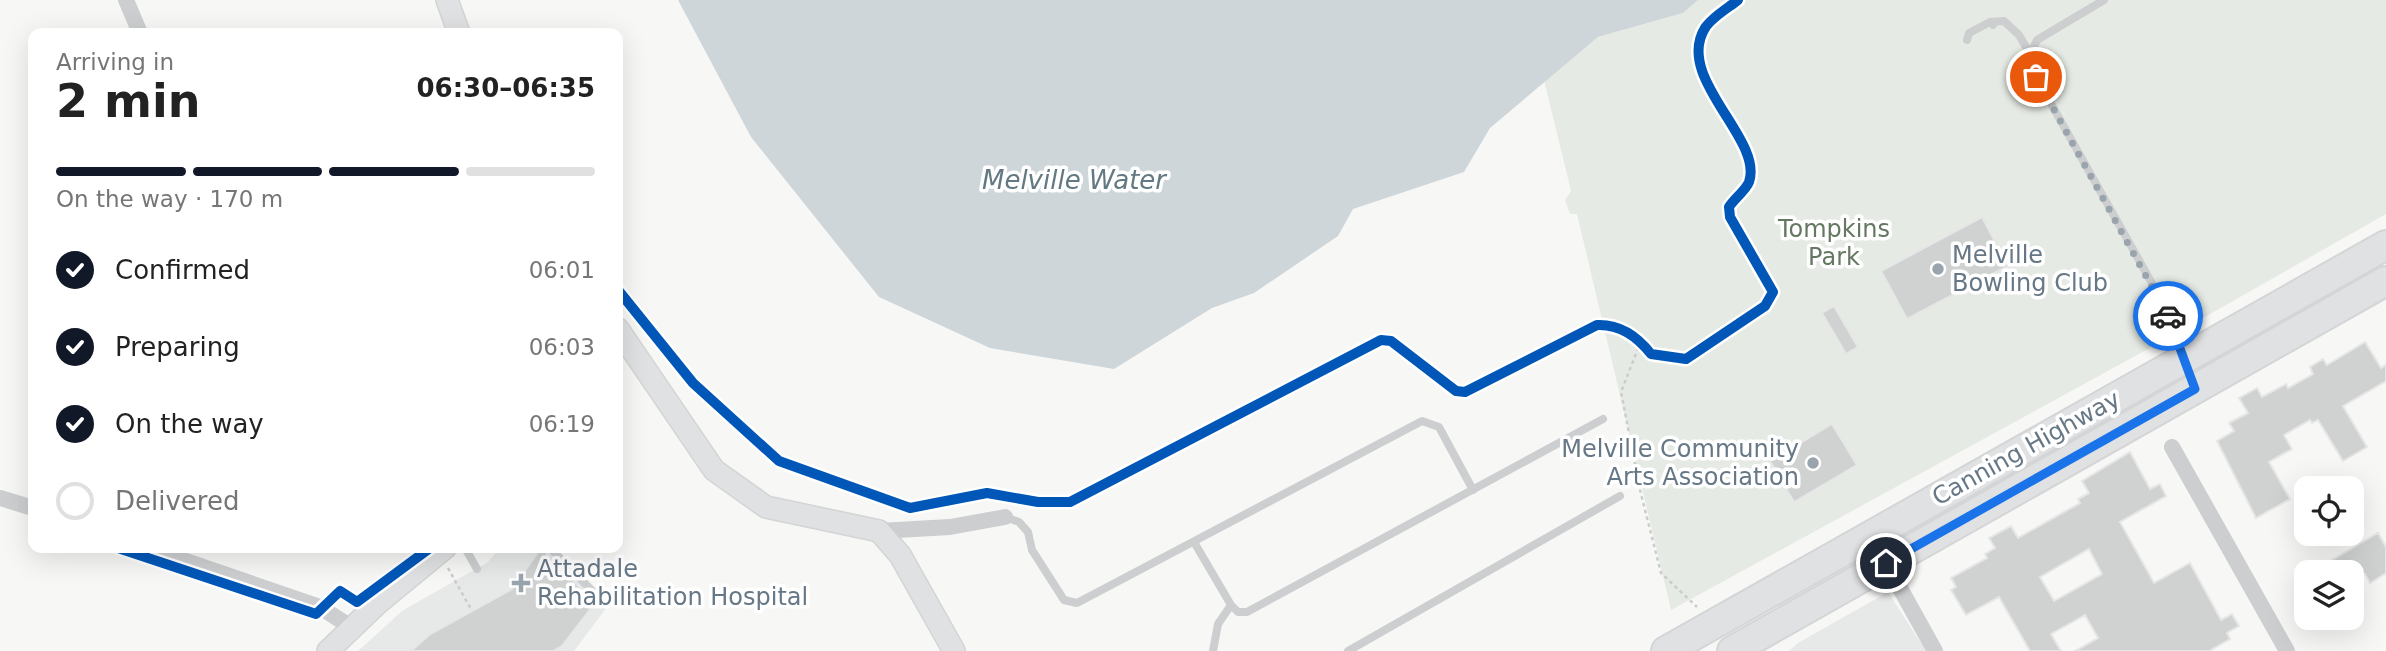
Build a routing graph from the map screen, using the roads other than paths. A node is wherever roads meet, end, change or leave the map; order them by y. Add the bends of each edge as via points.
1 (127, 0) edge
2 (447, 0) edge
3 (2104, 0) edge
4 (138, 28) edge
5 (457, 28) edge
6 (1967, 40) dead end
7 (2030, 54) junction
8 (2386, 245) edge
9 (2386, 281) edge
10 (2179, 349) junction
11 (625, 357) edge
12 (2195, 389) junction
13 (1603, 419) dead end
14 (2172, 447) dead end
15 (1472, 490) junction
16 (1620, 496) dead end
17 (0, 498) edge
18 (28, 506) edge
19 (1005, 517) joint
20 (879, 531) junction
21 (1194, 542) junction
22 (163, 553) edge
23 (439, 553) edge
24 (469, 553) edge
25 (555, 553) edge
26 (1886, 563) junction
27 (477, 569) dead end
28 (603, 602) dead end
29 (1231, 605) junction
30 (351, 627) junction
31 (1763, 640) edge
32 (328, 651) edge
33 (954, 651) edge
34 (1213, 651) edge
35 (1348, 651) edge
36 (1666, 651) edge
37 (1732, 651) edge
38 (1935, 651) edge
39 (2287, 651) edge

1 - 4 street
2 - 5 street
3 - 7 lane via 2037,40
6 - 7 lane via 1969,33 2004,21
7 - 10 lane via 2036,77 2162,301
8 - 10 highway, Canning Highway
9 - 12 highway, Canning Highway
10 - 12 highway
10 - 36 highway, Canning Highway
11 - 20 street via 714,470 766,507
12 - 26 highway, Canning Highway
13 - 15 lane
14 - 39 street
15 - 21 lane via 1439,427 1422,421
15 - 29 lane via 1247,612 1238,612
16 - 35 lane
17 - 18 street
19 - 20 street via 950,527
19 - 21 lane via 1028,532 1032,550 1070,604
20 - 33 street via 900,555
21 - 29 lane
22 - 30 street via 320,607
23 - 30 street
24 - 27 lane
25 - 28 lane
26 - 31 highway, Canning Highway
26 - 38 street
29 - 34 lane via 1218,625
30 - 32 street
31 - 37 highway, Canning Highway

